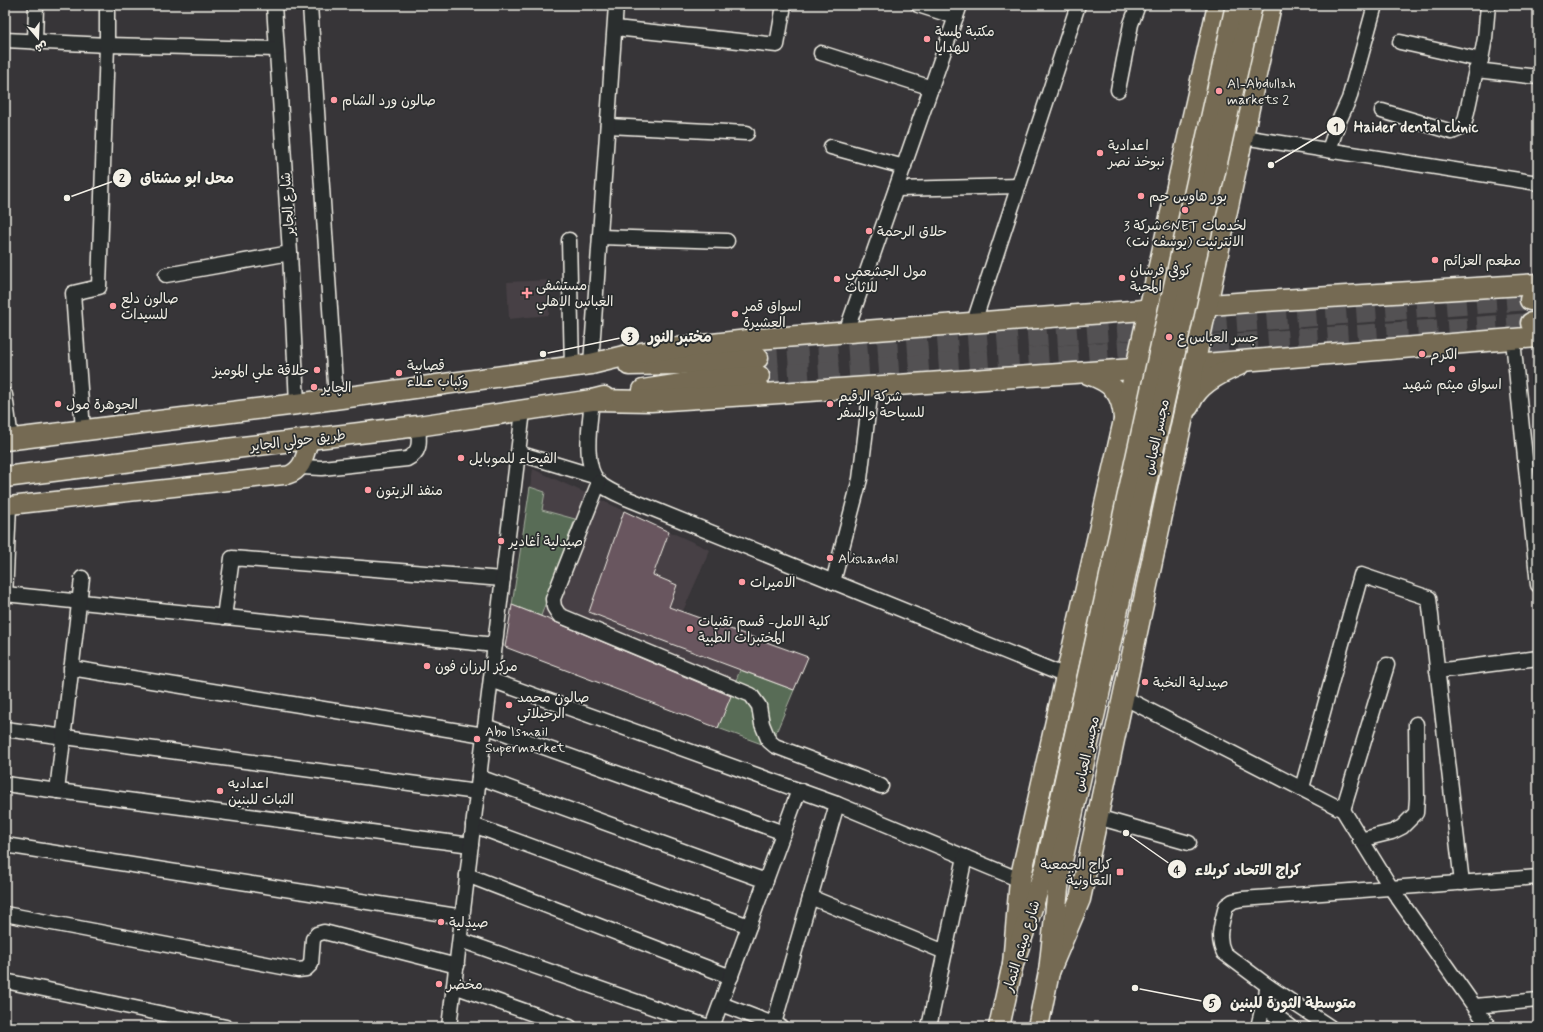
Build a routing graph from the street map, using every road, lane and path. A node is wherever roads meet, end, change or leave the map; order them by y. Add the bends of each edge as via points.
1 (36, 5) edge
2 (106, 5) edge
3 (274, 5) edge
4 (310, 5) edge
5 (616, 5) edge
6 (784, 5) edge
7 (918, 5) edge
8 (1078, 5) edge
9 (1138, 5) edge
10 (1218, 5) edge
11 (1236, 5) edge
12 (1252, 5) edge
13 (1271, 5) edge
14 (1375, 5) edge
15 (1488, 5) edge
16 (958, 11) edge
17 (615, 28) junction
18 (5, 40) edge
19 (36, 42) junction
20 (1400, 42) dead end
21 (107, 45) junction
22 (276, 49) junction
23 (821, 53) dead end
24 (1479, 65) junction
25 (1538, 77) edge
26 (932, 88) junction
27 (1118, 90) dead end
28 (1382, 110) dead end
29 (608, 126) junction
30 (748, 133) dead end
31 (1243, 136) junction
32 (831, 147) dead end
33 (1329, 150) junction
34 (904, 167) junction
35 (1538, 183) edge
36 (1019, 186) junction
37 (896, 189) junction
38 (600, 237) junction
39 (569, 240) dead end
40 (727, 241) dead end
41 (290, 253) junction
42 (1158, 268) junction
43 (1214, 273) junction
44 (166, 275) dead end
45 (1535, 294) edge
46 (1250, 302) junction
47 (1207, 305) junction
48 (1149, 309) junction
49 (1103, 313) junction
50 (974, 322) junction
51 (1536, 328) edge
52 (846, 332) junction
53 (1513, 340) junction
54 (1254, 361) junction
55 (581, 365) junction
56 (1194, 365) junction
57 (1136, 369) junction
58 (1086, 373) junction
59 (871, 388) junction
60 (5, 395) edge
61 (336, 399) junction
62 (592, 400) junction
63 (297, 404) junction
64 (523, 411) junction
65 (1124, 421) junction
66 (1182, 422) junction
67 (418, 426) junction
68 (83, 430) junction
69 (8, 439) edge
70 (310, 439) junction
71 (518, 453) junction
72 (301, 467) junction
73 (5, 477) edge
74 (596, 479) junction
75 (7, 506) edge
76 (1537, 571) edge
77 (82, 578) dead end
78 (503, 579) junction
79 (833, 582) junction
80 (1538, 585) edge
81 (5, 595) edge
82 (79, 602) junction
83 (224, 617) junction
84 (495, 645) junction
85 (1538, 658) edge
86 (1387, 665) dead end
87 (71, 668) junction
88 (1437, 671) junction
89 (1066, 676) junction
90 (491, 680) junction
91 (1123, 697) junction
92 (1416, 724) dead end
93 (5, 729) edge
94 (485, 730) junction
95 (63, 737) junction
96 (479, 777) junction
97 (5, 784) edge
98 (881, 786) dead end
99 (1302, 788) junction
100 (799, 790) junction
101 (57, 791) junction
102 (477, 792) junction
103 (837, 804) junction
104 (1343, 810) junction
105 (1097, 817) junction
106 (473, 825) junction
107 (784, 833) junction
108 (1360, 840) junction
109 (1189, 843) dead end
110 (5, 845) edge
111 (471, 846) junction
112 (965, 857) junction
113 (1053, 868) junction
114 (467, 875) junction
115 (1538, 877) edge
116 (1020, 880) junction
117 (766, 881) junction
118 (1462, 883) junction
119 (1391, 888) junction
120 (810, 897) junction
121 (5, 914) edge
122 (462, 917) junction
123 (749, 926) junction
124 (460, 940) junction
125 (945, 952) junction
126 (1013, 964) junction
127 (457, 966) junction
128 (1049, 972) junction
129 (731, 977) junction
130 (5, 981) edge
131 (454, 986) junction
132 (1268, 986) junction
133 (1538, 1000) edge
134 (721, 1004) junction
135 (1263, 1006) junction
136 (1475, 1006) junction
137 (776, 1026) edge
138 (226, 1027) edge
139 (449, 1027) edge
140 (570, 1027) edge
141 (709, 1027) edge
142 (712, 1027) edge
143 (929, 1027) edge
144 (999, 1027) edge
145 (1038, 1027) edge
146 (1258, 1027) edge
147 (1291, 1027) edge
148 (1330, 1027) edge
149 (1489, 1027) edge

1 - 19 street
2 - 21 street
3 - 22 street, شارع الجاير
4 - 61 street
5 - 17 street
6 - 17 street via 777,45
7 - 16 street
8 - 36 street
9 - 27 street via 1131,24
10 - 42 highway
11 - 113 highway, مجسر العباس, bridge
12 - 113 highway, مجسر العباس, bridge
13 - 31 highway
14 - 33 street via 1349,99
15 - 24 street
16 - 26 street
17 - 29 street
18 - 19 street
19 - 21 street
20 - 24 street
21 - 22 street
21 - 68 street via 99,287 73,293
22 - 41 street, شارع الجاير
23 - 26 street
24 - 25 street
24 - 28 street via 1465,122 1459,129 1452,132
26 - 34 street
29 - 30 street
29 - 38 street
31 - 33 street
31 - 43 highway
32 - 34 street
33 - 35 street
34 - 37 street
36 - 37 street
36 - 50 street
37 - 52 street
38 - 40 street
38 - 55 street
39 - 55 street
41 - 44 street
41 - 63 street, شارع الجاير
42 - 48 highway
42 - 49 highway via 1141,295
43 - 46 highway via 1215,281 1223,292
43 - 47 highway
45 - 46 highway
46 - 47 highway
47 - 48 highway
47 - 56 highway
48 - 49 highway
48 - 57 highway
49 - 50 highway
50 - 52 highway
51 - 53 highway
52 - 55 highway via 703,344
53 - 54 highway
53 - 76 street
54 - 56 highway
54 - 66 highway via 1225,372 1201,388 1194,396
55 - 61 highway
55 - 62 highway via 759,367
56 - 57 highway
56 - 66 highway
57 - 58 highway
57 - 65 highway
58 - 59 highway
58 - 65 highway via 1109,383 1116,391 1123,406
59 - 62 highway via 652,401
59 - 79 street via 860,479
60 - 69 street
61 - 63 highway
62 - 64 highway, طريق حولي الجاير
62 - 74 street via 589,457
63 - 68 highway
64 - 67 highway, طريق حولي الجاير
64 - 71 street
65 - 89 highway
66 - 91 highway
67 - 70 highway, طريق حولي الجاير
67 - 72 street via 418,449 407,459 322,468
68 - 69 highway
70 - 72 main road
70 - 73 highway, طريق حولي الجاير
71 - 74 street
71 - 78 street
72 - 75 main road via 288,475
74 - 79 street via 605,488 626,498
74 - 98 street via 553,598 554,607 559,615 751,695 759,706 762,724 769,741 775,746
75 - 81 street
76 - 80 street
77 - 82 street
78 - 83 street via 232,558
78 - 84 street
79 - 89 street
81 - 82 street
82 - 83 street
82 - 87 street
83 - 84 street
84 - 90 street
85 - 88 street
86 - 104 street
87 - 94 street
87 - 95 street
88 - 99 street via 1429,598 1360,575
88 - 118 street
89 - 116 highway
90 - 94 street
90 - 100 street
91 - 99 street
91 - 105 highway
92 - 108 street via 1416,812 1402,827 1392,832
93 - 95 street
94 - 96 street
94 - 107 street
95 - 101 street
95 - 102 street
96 - 102 street
96 - 117 street
97 - 101 street
99 - 104 street
100 - 103 street
100 - 107 street
101 - 111 street
102 - 106 street
103 - 112 street
103 - 120 street
104 - 108 street
105 - 109 street
105 - 128 highway via 1080,899
106 - 111 street
106 - 123 street
107 - 117 street
108 - 119 street
110 - 122 street
111 - 114 street
112 - 116 street
112 - 125 street
113 - 126 highway, شارع ميثم التمار
113 - 128 highway, شارع ميثم التمار
114 - 122 street
114 - 129 street
115 - 118 street
116 - 126 highway
117 - 123 street
118 - 119 street
119 - 132 street via 1242,899 1226,906 1219,937 1220,945 1224,952
119 - 136 street
120 - 125 street
120 - 137 street
121 - 127 street via 298,970 306,969 311,964 313,939 317,934 324,932
122 - 124 street
123 - 129 street
124 - 127 street
124 - 141 street
125 - 143 street
126 - 144 highway, شارع ميثم التمار
127 - 131 street
128 - 145 highway, شارع ميثم التمار
129 - 134 street
130 - 138 street
131 - 139 street
131 - 140 street
132 - 135 street
132 - 148 street
133 - 136 street
134 - 137 street
134 - 142 street
135 - 146 street
135 - 147 street
136 - 149 street

